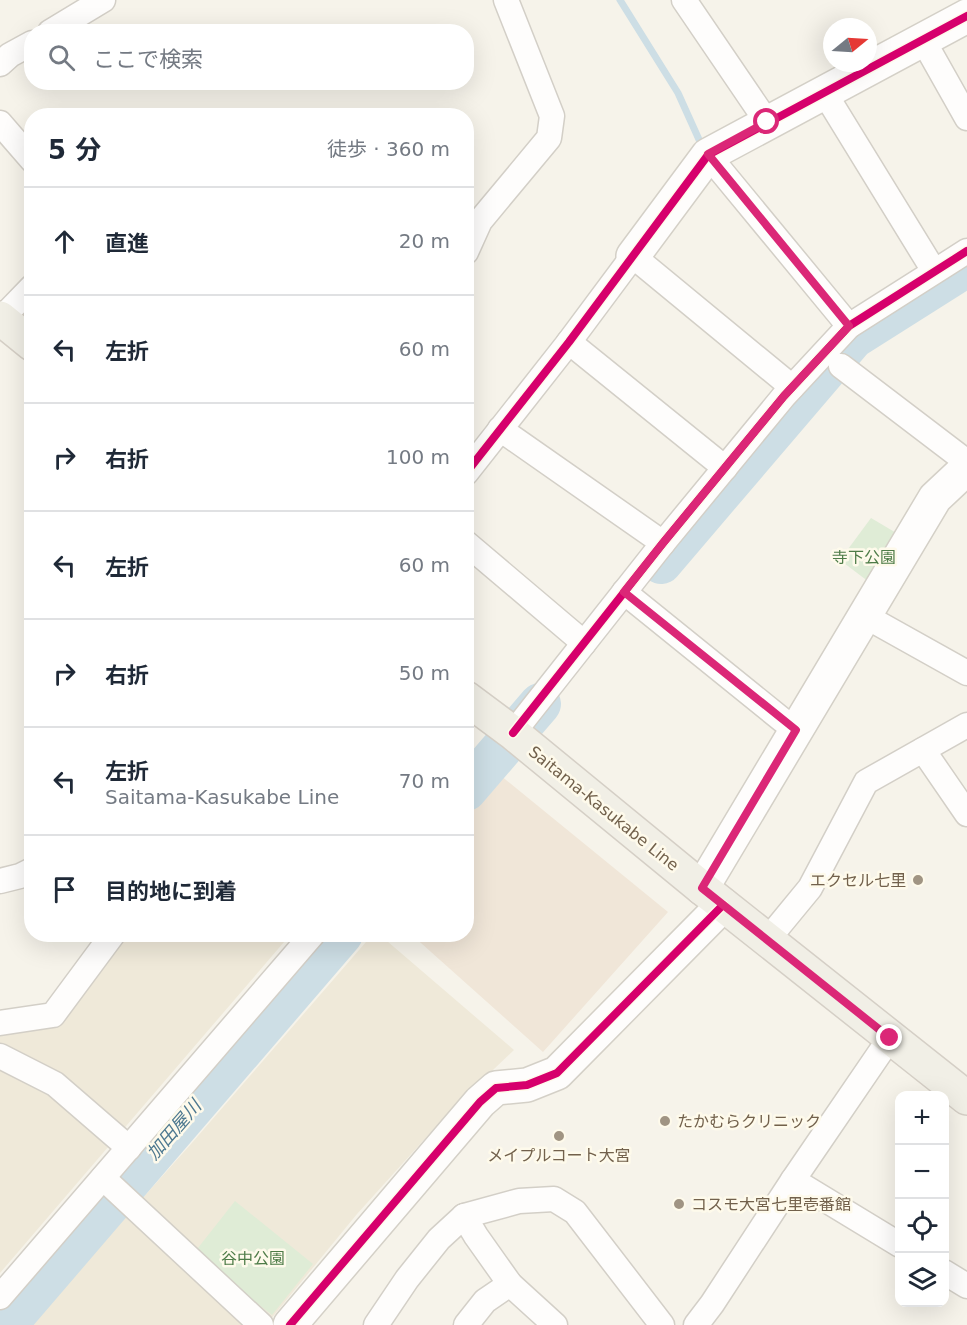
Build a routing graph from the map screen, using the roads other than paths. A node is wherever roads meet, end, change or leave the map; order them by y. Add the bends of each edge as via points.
1 (506, 0) edge
2 (684, 0) edge
3 (961, 0) edge
4 (93, 3) edge
5 (967, 14) edge
6 (62, 24) edge
7 (923, 40) junction
8 (24, 47) edge
9 (0, 64) edge
10 (824, 92) junction
11 (967, 118) edge
12 (767, 122) junction
13 (0, 123) edge
14 (24, 151) edge
15 (708, 154) junction
16 (474, 234) edge
17 (967, 251) edge
18 (633, 256) junction
19 (934, 271) junction
20 (24, 295) edge
21 (1, 319) edge
22 (849, 326) junction
23 (24, 338) edge
24 (569, 342) junction
25 (841, 366) dead end
26 (792, 387) junction
27 (500, 429) junction
28 (967, 462) edge
29 (474, 463) edge
30 (724, 468) junction
31 (967, 468) edge
32 (663, 543) junction
33 (474, 550) edge
34 (633, 600) junction
35 (865, 616) junction
36 (584, 643) junction
37 (967, 673) edge
38 (474, 705) edge
39 (967, 725) edge
40 (796, 730) junction
41 (513, 733) junction
42 (923, 750) junction
43 (967, 814) edge
44 (24, 874) edge
45 (0, 881) edge
46 (713, 896) junction
47 (768, 939) junction
48 (107, 942) edge
49 (306, 942) edge
50 (0, 1023) edge
51 (890, 1038) junction
52 (0, 1056) edge
53 (967, 1098) edge
54 (129, 1148) junction
55 (103, 1178) junction
56 (793, 1180) junction
57 (464, 1216) junction
58 (895, 1242) edge
59 (949, 1275) edge
60 (510, 1284) junction
61 (967, 1286) edge
62 (0, 1297) edge
63 (378, 1324) edge
64 (261, 1325) edge
65 (290, 1325) edge
66 (466, 1325) edge
67 (555, 1325) edge
68 (662, 1325) edge
69 (696, 1325) edge

1 - 16 street via 552,116 549,138 480,221
2 - 12 street
3 - 5 street
4 - 6 street
5 - 7 street
7 - 10 street
7 - 11 street
8 - 9 street
10 - 12 street
10 - 19 street
12 - 15 street
13 - 14 street
15 - 18 street
15 - 22 street
17 - 19 street
18 - 24 street
18 - 26 street
19 - 22 street
20 - 21 street
21 - 23 main road
22 - 26 street
24 - 27 street
24 - 30 street
25 - 28 street
26 - 30 street
27 - 29 street
27 - 32 street
30 - 32 street
31 - 35 street via 935,498
32 - 34 street
33 - 36 street
34 - 36 street
34 - 40 street
35 - 37 street
35 - 40 street
36 - 41 street
38 - 41 main road, Saitama-Kasukabe Line
39 - 42 street
40 - 46 street
41 - 46 main road, Saitama-Kasukabe Line
42 - 43 street
42 - 47 street via 866,782 810,888
44 - 45 street
46 - 47 main road, Saitama-Kasukabe Line
46 - 65 street via 557,1072 527,1085 496,1088 480,1102
47 - 51 main road, Saitama-Kasukabe Line
48 - 50 street via 53,1015
49 - 54 street
51 - 53 main road, Saitama-Kasukabe Line
51 - 56 street
52 - 54 street via 55,1084
54 - 55 street
55 - 62 street
55 - 64 street
56 - 58 street
56 - 69 street
57 - 60 street
57 - 63 street via 413,1271
57 - 68 street via 519,1201 554,1199 575,1212
59 - 61 street
60 - 66 street via 484,1301
60 - 67 street

